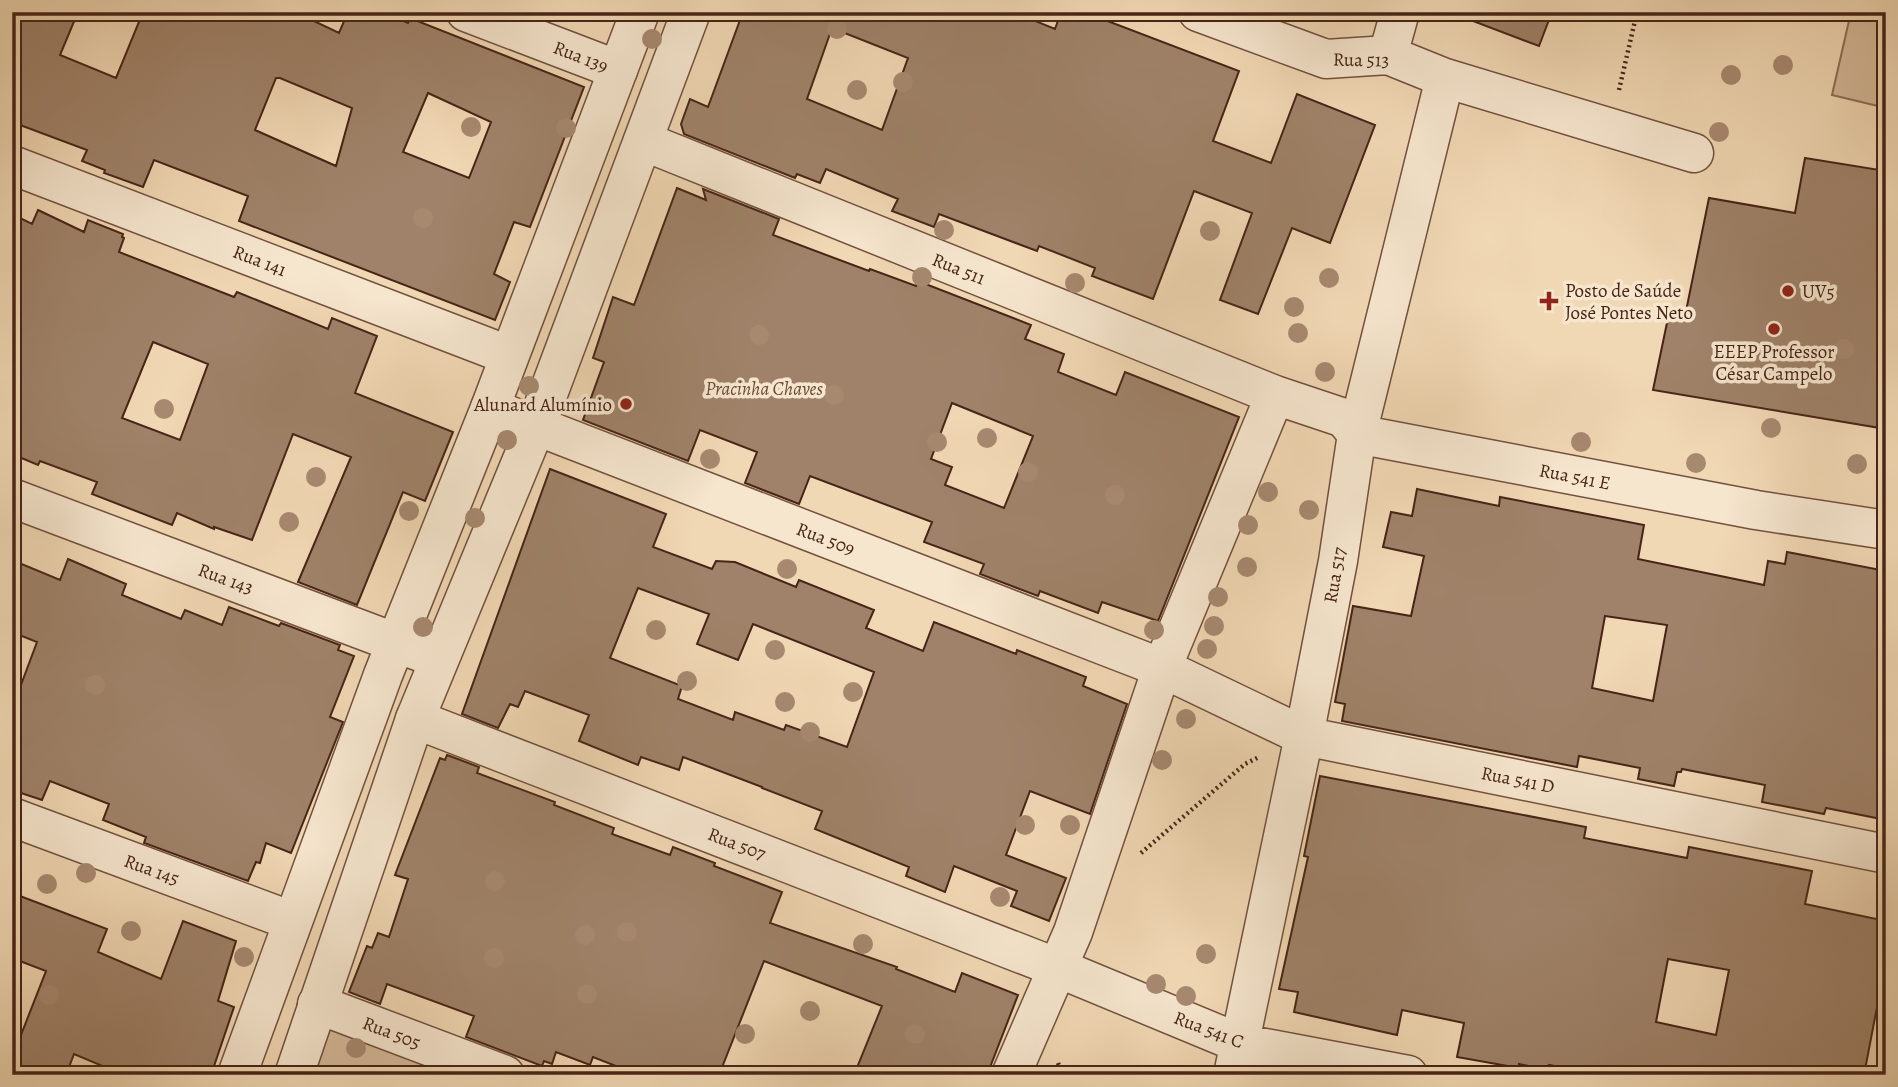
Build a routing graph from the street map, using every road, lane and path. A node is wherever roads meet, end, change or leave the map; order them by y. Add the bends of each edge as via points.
1 (466, 12) edge
2 (640, 12) edge
3 (691, 12) edge
4 (1198, 12) edge
5 (1400, 12) edge
6 (1636, 12) edge
7 (1388, 55) junction
8 (618, 70) junction
9 (1445, 78) junction
10 (1617, 97) dead end
11 (643, 141) junction
12 (1694, 153) dead end
13 (12, 165) edge
14 (543, 266) junction
15 (590, 282) junction
16 (508, 355) junction
17 (1275, 395) junction
18 (490, 408) junction
19 (536, 426) junction
20 (1357, 434) junction
21 (12, 498) edge
22 (1886, 530) edge
23 (396, 642) junction
24 (439, 659) junction
25 (1162, 668) junction
26 (415, 719) junction
27 (1304, 736) junction
28 (12, 817) edge
29 (1886, 854) edge
30 (1133, 859) dead end
31 (292, 921) junction
32 (1058, 968) junction
33 (317, 1004) junction
34 (1236, 1059) edge
35 (237, 1075) edge
36 (294, 1075) edge
37 (505, 1075) edge
38 (1011, 1075) edge
39 (1408, 1075) edge

1 - 8 street, Rua 139
2 - 8 street
3 - 11 street
4 - 7 street, Rua 513 via 1326,59
5 - 7 street
6 - 10 path
7 - 9 street, Rua 513
8 - 14 street
9 - 12 street, Rua 513
9 - 20 street, Rua 517
11 - 15 street
11 - 17 street, Rua 511
13 - 16 street, Rua 141
14 - 15 street
14 - 16 street
15 - 19 street
16 - 18 street
17 - 20 street, Rua 541 E via 1344,418
17 - 25 street
18 - 19 street, Rua 509
18 - 23 street
19 - 24 street
19 - 25 street, Rua 509
20 - 22 street, Rua 541 E via 1756,510
20 - 27 street, Rua 517
21 - 23 street, Rua 143
23 - 24 street, Rua 143
23 - 31 street
24 - 26 street
25 - 27 street, Rua 541 D
25 - 32 street
26 - 32 street, Rua 507
26 - 33 street
27 - 29 street, Rua 541 D
27 - 30 path via 1245,764
27 - 34 street, Rua 517
28 - 31 street, Rua 145
31 - 35 street
32 - 34 street, Rua 541 C
32 - 38 street
33 - 36 street
33 - 37 street, Rua 505
34 - 39 street, Rua 541 C

